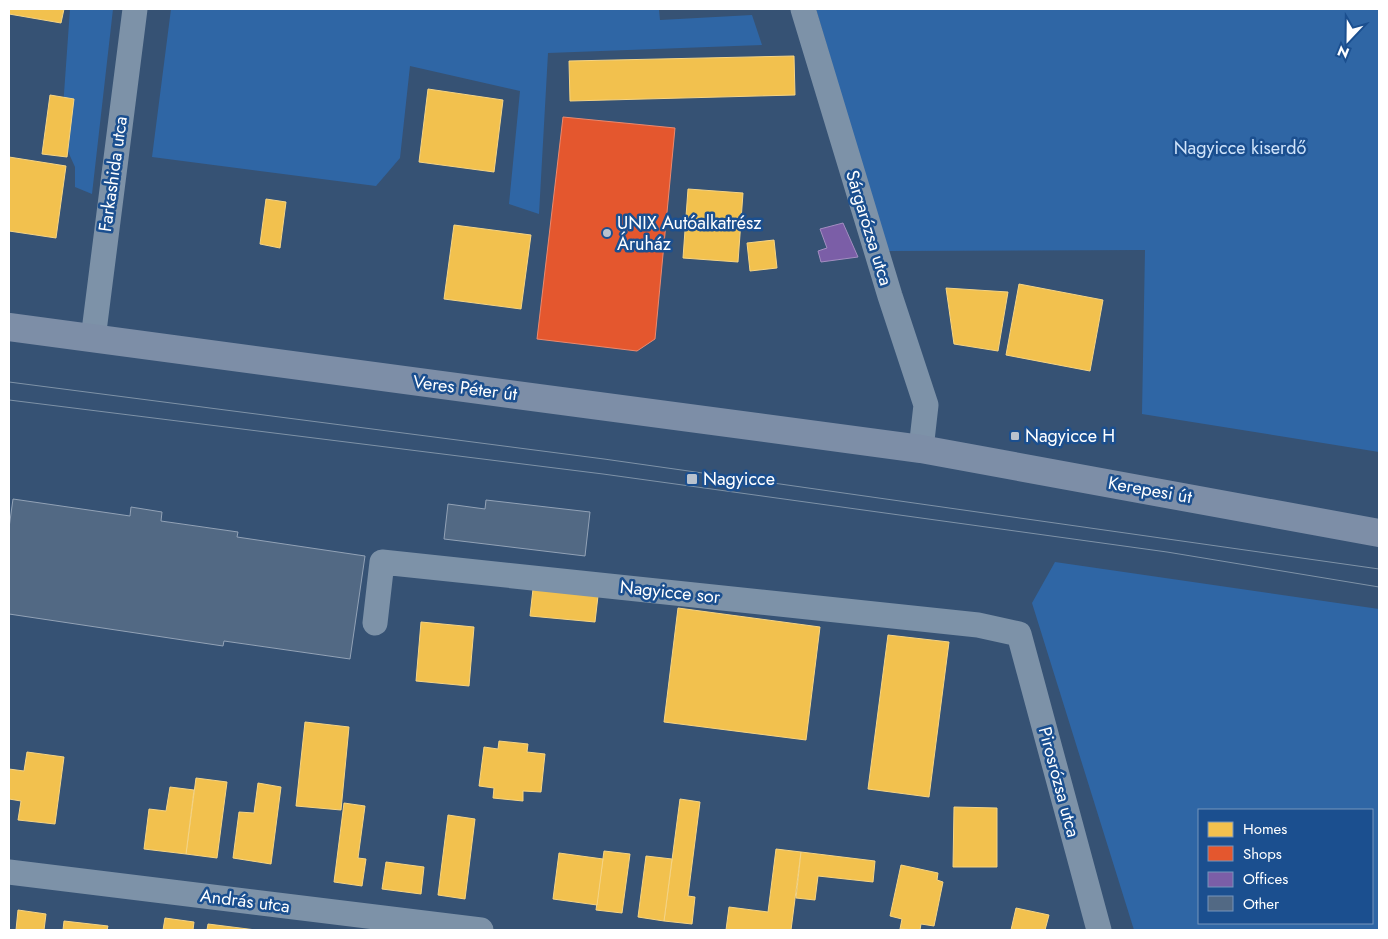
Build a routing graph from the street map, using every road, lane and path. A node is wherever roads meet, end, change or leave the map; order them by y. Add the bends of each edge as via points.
1 (135, 9) edge
2 (803, 9) edge
3 (9, 328) edge
4 (93, 339) junction
5 (921, 448) junction
6 (1379, 533) edge
7 (376, 623) dead end
8 (1019, 634) joint
9 (9, 872) edge
10 (481, 930) edge
11 (1099, 930) edge

1 - 4 street, Farkashida utca
2 - 5 street, Sárgarózsa utca via 926,405
3 - 4 main road, Veres Péter út
4 - 5 main road, Veres Péter út
5 - 6 main road, Kerepesi út
7 - 8 street, Nagyicce sor via 382,562 978,625
8 - 11 street, Pirosrózsa utca
9 - 10 street, András utca

